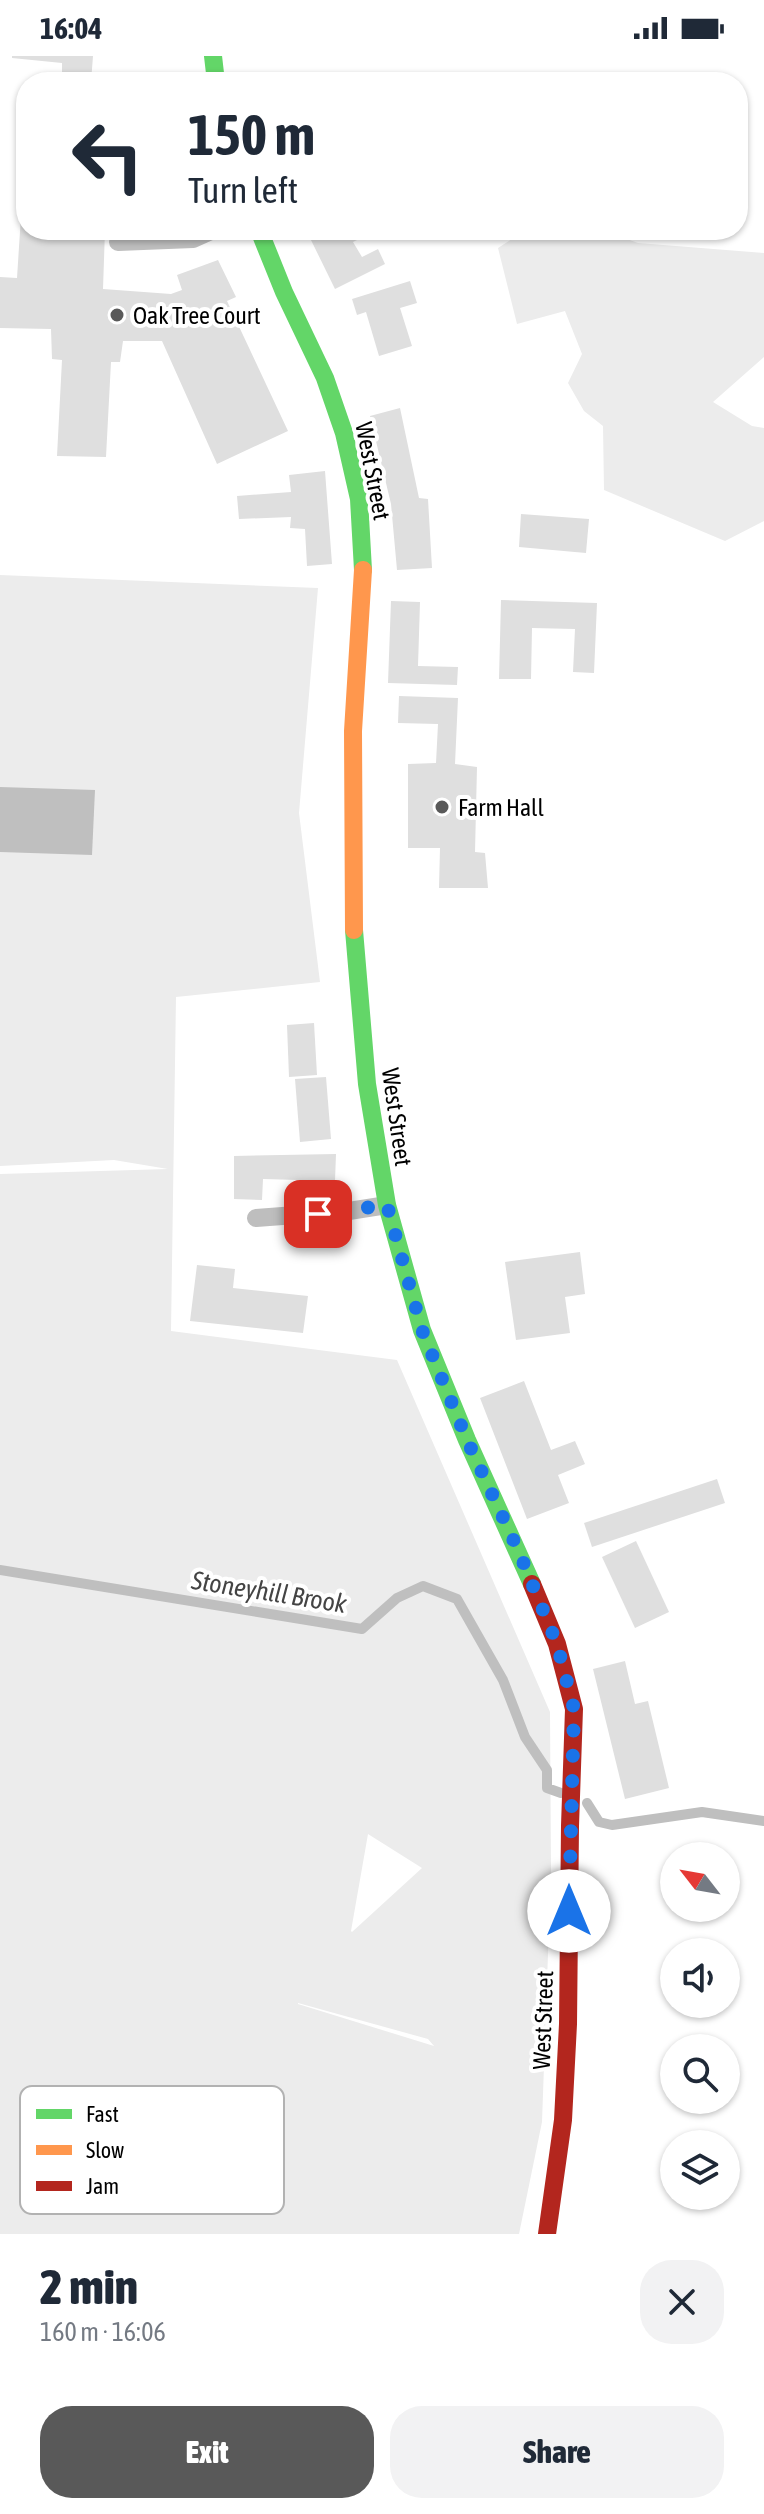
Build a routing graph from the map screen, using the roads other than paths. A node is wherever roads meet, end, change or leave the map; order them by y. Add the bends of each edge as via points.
1 (168, 240) edge
2 (263, 240) edge
3 (118, 242) dead end
4 (387, 1205) junction
5 (256, 1218) dead end
6 (547, 2234) edge

1 - 3 lane
2 - 4 main road, West Street via 325,378 359,499 363,567 353,731 354,925 367,1084
4 - 5 lane
4 - 6 main road, West Street via 422,1330 557,1644 574,1709 565,2093

